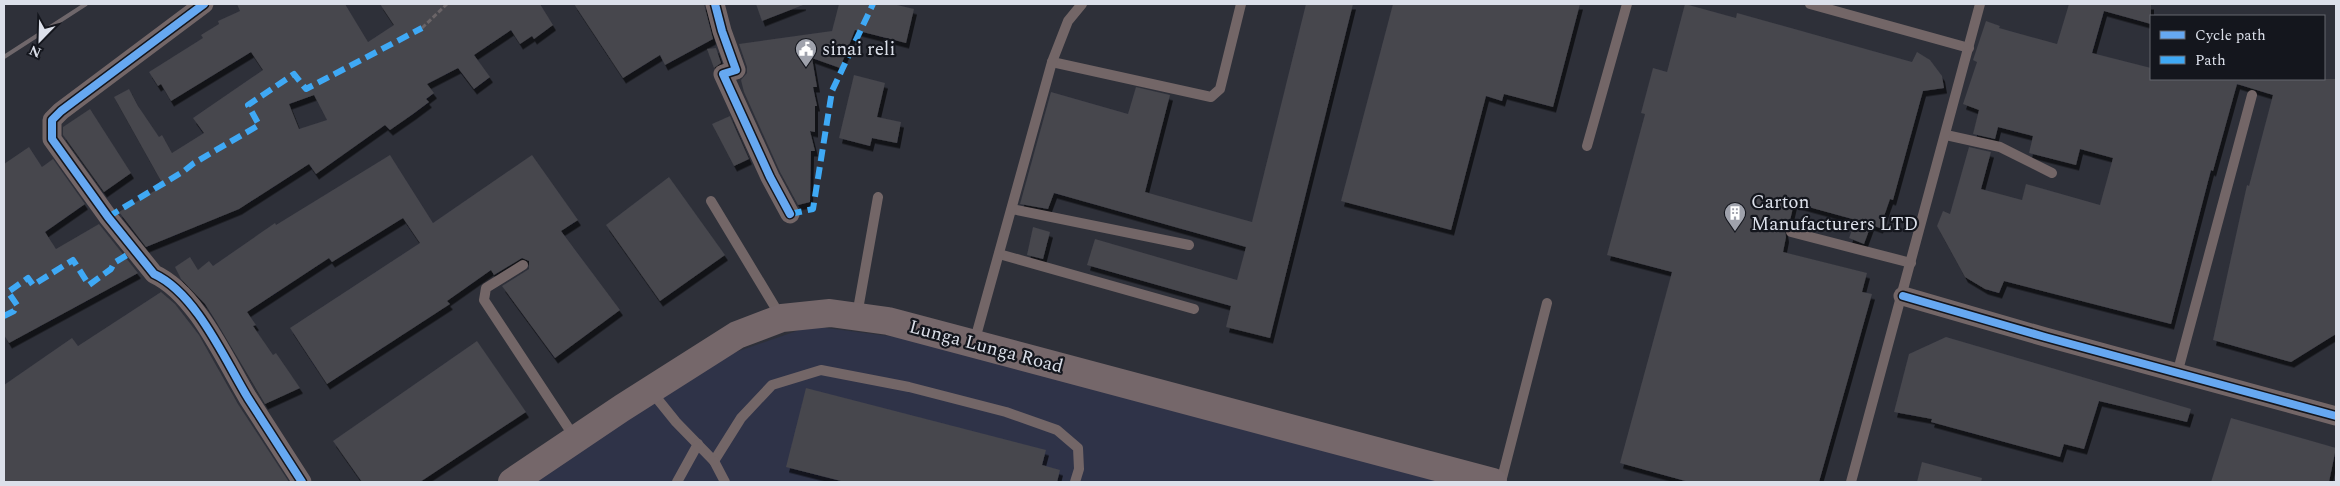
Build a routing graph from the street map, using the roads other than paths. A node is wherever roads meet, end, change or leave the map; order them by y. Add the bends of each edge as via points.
1 (204, 4) edge
2 (715, 4) edge
3 (1082, 4) edge
4 (1241, 4) edge
5 (1627, 4) edge
6 (1814, 4) edge
7 (1980, 4) edge
8 (1969, 48) junction
9 (1052, 62) junction
10 (2252, 95) dead end
11 (1946, 135) junction
12 (1586, 146) dead end
13 (2052, 173) dead end
14 (878, 197) dead end
15 (711, 201) dead end
16 (1012, 209) junction
17 (790, 214) dead end
18 (1791, 232) dead end
19 (1189, 245) dead end
20 (999, 254) junction
21 (1912, 263) junction
22 (523, 265) dead end
23 (1903, 296) junction
24 (1547, 303) dead end
25 (1194, 309) dead end
26 (857, 316) junction
27 (782, 318) junction
28 (974, 344) junction
29 (2177, 374) junction
30 (650, 390) junction
31 (2336, 416) edge
32 (576, 439) junction
33 (698, 444) junction
34 (714, 461) junction
35 (302, 482) edge
36 (512, 482) edge
37 (677, 482) edge
38 (725, 482) edge
39 (1076, 482) edge
40 (1493, 482) edge
41 (1501, 482) edge
42 (1852, 482) edge

1 - 35 street via 61,111 52,120 52,139 154,274 181,294 210,331
2 - 17 street via 736,70 723,74
3 - 9 lane via 1068,21
4 - 9 lane via 1220,89 1211,97
5 - 12 lane
6 - 8 lane
7 - 8 lane
8 - 11 lane
9 - 16 lane
10 - 29 lane
11 - 13 lane via 2000,147
11 - 21 lane
14 - 26 lane
15 - 27 lane
16 - 19 lane
16 - 20 lane
18 - 21 lane
20 - 25 lane
20 - 28 lane
21 - 23 lane
22 - 32 lane via 486,288 484,300
23 - 29 street
23 - 42 lane
24 - 41 lane
26 - 27 main road, Lunga Lunga Road via 830,313
26 - 28 main road, Lunga Lunga Road
27 - 30 main road, Lunga Lunga Road via 736,335
28 - 40 main road, Lunga Lunga Road
29 - 31 street
30 - 32 main road, Lunga Lunga Road
30 - 33 lane
32 - 36 main road, Lunga Lunga Road
33 - 34 lane
33 - 37 lane
34 - 38 lane
34 - 39 lane via 741,418 772,385 820,370 909,387 1006,412 1057,430 1078,448

